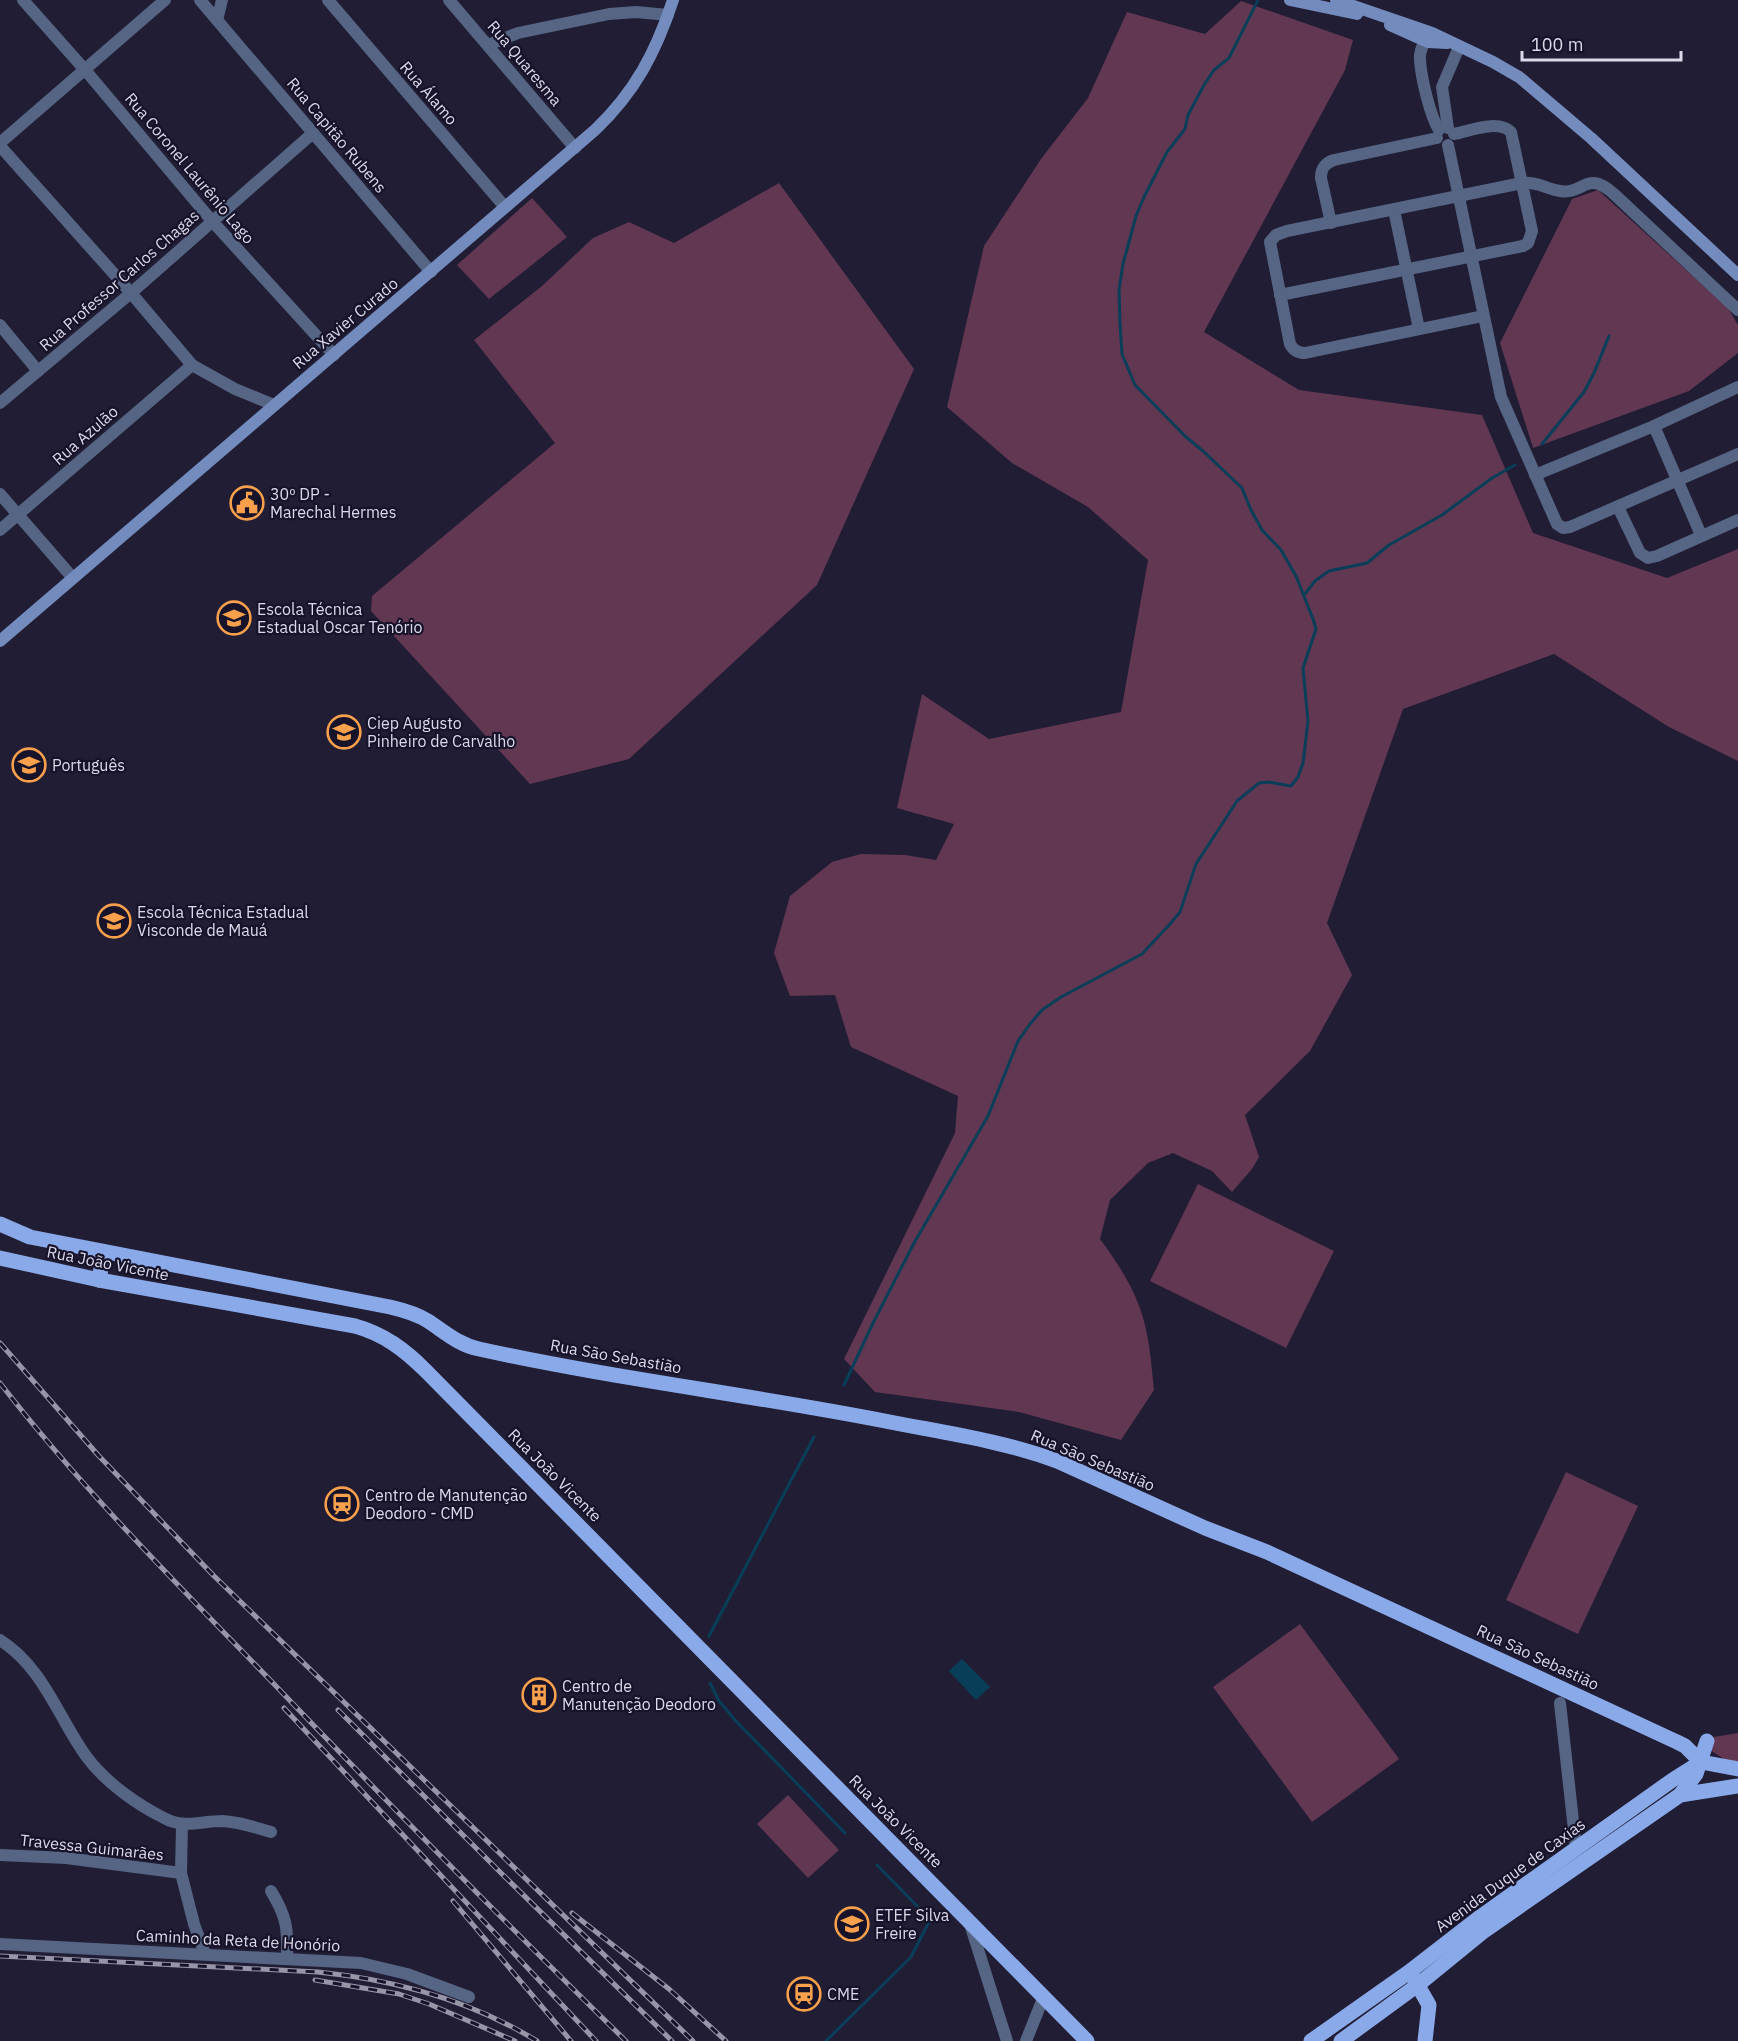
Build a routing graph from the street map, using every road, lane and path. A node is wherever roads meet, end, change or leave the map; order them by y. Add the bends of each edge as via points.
1 (23, 0) edge
2 (165, 0) edge
3 (200, 0) edge
4 (222, 0) edge
5 (328, 0) edge
6 (449, 0) edge
7 (672, 0) edge
8 (1290, 0) edge
9 (1336, 0) edge
10 (668, 15) junction
11 (217, 20) junction
12 (1438, 36) junction
13 (1425, 41) junction
14 (488, 45) junction
15 (1455, 45) junction
16 (86, 71) junction
17 (313, 134) junction
18 (1445, 135) junction
19 (0, 145) edge
20 (575, 148) junction
21 (1522, 183) junction
22 (1458, 196) junction
23 (505, 207) junction
24 (1394, 210) junction
25 (212, 222) junction
26 (1330, 223) junction
27 (1470, 256) junction
28 (1407, 269) junction
29 (431, 272) junction
30 (1738, 275) edge
31 (131, 293) junction
32 (1280, 295) junction
33 (1738, 310) edge
34 (1483, 316) junction
35 (0, 325) edge
36 (1419, 329) junction
37 (334, 355) junction
38 (192, 365) junction
39 (38, 371) junction
40 (1738, 387) edge
41 (0, 403) edge
42 (274, 405) junction
43 (1654, 426) junction
44 (1738, 454) edge
45 (1535, 476) junction
46 (1678, 481) junction
47 (0, 494) edge
48 (1618, 507) junction
49 (18, 514) junction
50 (1738, 520) edge
51 (0, 530) edge
52 (1701, 535) junction
53 (72, 577) junction
54 (0, 641) edge
55 (0, 1224) edge
56 (104, 1252) junction
57 (0, 1258) edge
58 (99, 1281) junction
59 (429, 1321) joint
60 (0, 1640) edge
61 (1560, 1703) dead end
62 (1707, 1741) dead end
63 (1701, 1762) junction
64 (1738, 1769) edge
65 (1738, 1786) edge
66 (1680, 1795) junction
67 (182, 1824) junction
68 (271, 1832) dead end
69 (1576, 1848) junction
70 (0, 1855) edge
71 (181, 1873) junction
72 (271, 1892) dead end
73 (970, 1924) junction
74 (0, 1944) edge
75 (205, 1954) junction
76 (287, 1958) junction
77 (1409, 1972) junction
78 (1419, 1984) junction
79 (1044, 1996) junction
80 (469, 1997) dead end
81 (1314, 2040) edge
82 (1008, 2041) edge
83 (1026, 2041) edge
84 (1087, 2041) edge
85 (1341, 2041) edge
86 (1425, 2041) edge

1 - 16 street, Rua Coronel Laurênio Lago
2 - 16 street
3 - 11 street, Rua Capitão Rubens
4 - 11 street
5 - 23 street, Rua Álamo
6 - 14 street, Rua Quaresma
7 - 10 main road, Rua Xavier Curado
8 - 13 main road via 1364,16
9 - 12 main road
10 - 14 street via 609,14 518,33
10 - 20 main road, Rua Xavier Curado via 640,77 614,112
11 - 17 street, Rua Capitão Rubens
12 - 13 street
12 - 15 main road
13 - 15 main road
13 - 18 street via 1420,62 1435,124
14 - 20 street, Rua Quaresma
15 - 18 street via 1442,87
15 - 30 main road via 1527,83
16 - 19 street
16 - 25 street, Rua Coronel Laurênio Lago
17 - 25 street, Rua Professor Carlos Chagas
17 - 29 street, Rua Capitão Rubens
18 - 21 street via 1498,126 1508,129
18 - 22 street
18 - 26 street via 1325,164 1321,178
19 - 31 street
20 - 23 main road, Rua Xavier Curado
21 - 22 street
21 - 27 street via 1532,231 1528,243
21 - 33 street via 1534,182 1561,191 1593,183 1607,188
22 - 24 street
22 - 27 street
23 - 29 main road, Rua Xavier Curado
24 - 26 street
24 - 28 street
25 - 31 street, Rua Professor Carlos Chagas
25 - 37 street, Rua Coronel Laurênio Lago
26 - 32 street via 1280,233 1272,239 1270,249
27 - 28 street
27 - 34 street
28 - 32 street
28 - 36 street
29 - 37 main road, Rua Xavier Curado
31 - 38 street
31 - 39 street, Rua Professor Carlos Chagas
32 - 36 street via 1290,344 1299,352
34 - 36 street
34 - 45 street via 1501,398
35 - 39 street
37 - 42 main road, Rua Xavier Curado
38 - 42 street
38 - 49 street, Rua Azulão
39 - 41 street, Rua Professor Carlos Chagas
40 - 43 street
42 - 53 main road, Rua Xavier Curado
43 - 45 street
43 - 46 street
44 - 46 street
45 - 48 street via 1554,520 1561,527
46 - 48 street
46 - 52 street
47 - 49 street
48 - 52 street via 1645,557 1657,556
49 - 51 street, Rua Azulão
49 - 53 street
50 - 52 street
53 - 54 main road, Rua Xavier Curado
55 - 56 main road, Rua João Vicente via 30,1237
56 - 58 main road
56 - 59 main road, Rua João Vicente via 370,1302
57 - 58 main road, Rua João Vicente
58 - 73 main road, Rua João Vicente via 355,1326 398,1346 575,1520
59 - 63 main road, Rua São Sebastião via 477,1349 845,1413 1038,1453 1267,1552 1598,1704 1685,1746
60 - 67 street via 41,1680 97,1769 148,1809
61 - 69 street
62 - 63 main road
63 - 64 main road
63 - 66 main road
63 - 69 main road, Avenida Duque de Caxias
65 - 66 main road, Avenida Duque de Caxias
66 - 78 main road, Avenida Duque de Caxias via 1484,1931
67 - 68 street via 223,1821
67 - 71 street
69 - 77 main road, Avenida Duque de Caxias
70 - 71 street, Travessa Guimarães via 66,1858
71 - 75 street
72 - 76 street via 286,1922
73 - 79 main road, Rua João Vicente
73 - 82 street, Rua João Vicente
74 - 75 street, Caminho da Reta de Honório
75 - 76 street, Caminho da Reta de Honório
76 - 80 street, Caminho da Reta de Honório via 370,1965
77 - 78 main road
77 - 81 main road, Avenida Duque de Caxias
78 - 85 main road, Avenida Duque de Caxias
78 - 86 main road via 1429,2005
79 - 83 street
79 - 84 main road, Rua João Vicente

